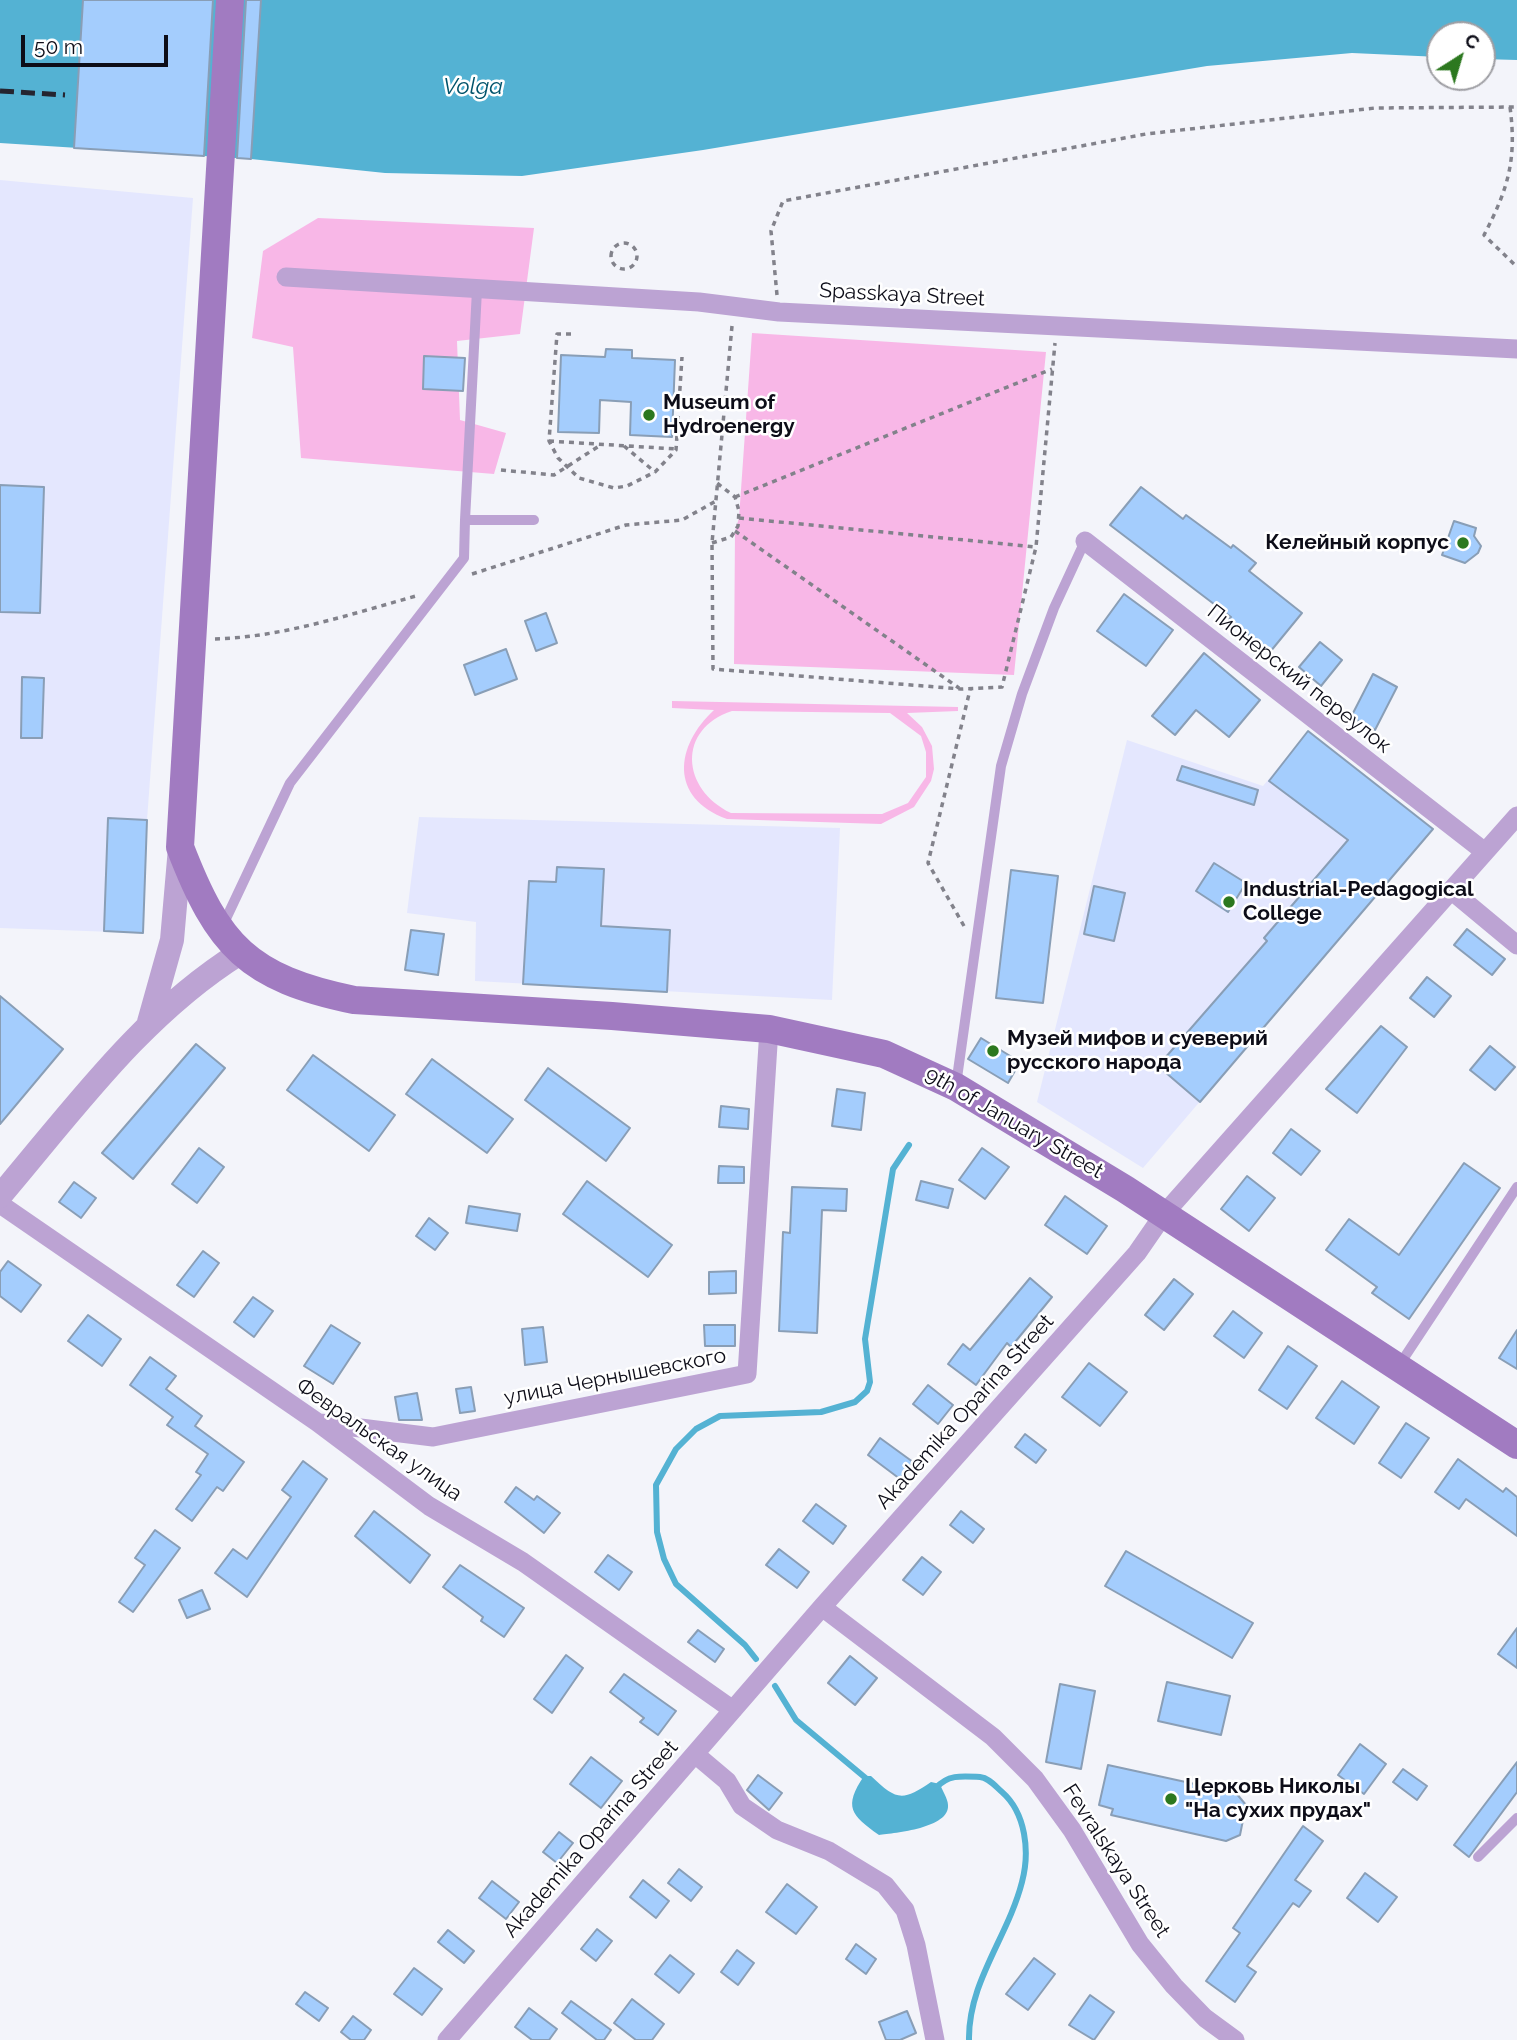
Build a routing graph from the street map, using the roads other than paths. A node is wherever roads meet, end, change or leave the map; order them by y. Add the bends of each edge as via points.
1 (230, 0) edge
2 (286, 276) dead end
3 (477, 290) junction
4 (1517, 349) edge
5 (465, 520) junction
6 (534, 520) dead end
7 (1086, 541) joint
8 (1517, 816) edge
9 (180, 847) junction
10 (1485, 852) junction
11 (1452, 891) junction
12 (220, 932) junction
13 (1517, 945) edge
14 (240, 953) junction
15 (149, 1023) junction
16 (769, 1029) junction
17 (956, 1087) junction
18 (1517, 1186) edge
19 (0, 1196) edge
20 (0, 1204) edge
21 (1164, 1214) junction
22 (1398, 1367) junction
23 (317, 1422) junction
24 (1517, 1445) edge
25 (822, 1607) junction
26 (733, 1710) junction
27 (695, 1754) junction
28 (1517, 1818) edge
29 (1479, 1857) dead end
30 (447, 2040) edge
31 (935, 2040) edge
32 (1235, 2040) edge

1 - 9 main road
2 - 3 street, Spasskaya Street
3 - 4 street, Spasskaya Street via 779,312
3 - 5 lane
5 - 6 lane
5 - 12 lane via 464,558 290,783
7 - 10 street, Пионерский переулок
7 - 17 lane via 1054,608 1001,766
8 - 10 street, Akademika Oparina Street
9 - 12 main road, 9th of January Street
9 - 15 street via 172,940
10 - 11 street, Akademika Oparina Street
11 - 13 street
11 - 21 street, Akademika Oparina Street
12 - 14 main road, 9th of January Street
14 - 15 street via 206,974
14 - 16 main road, 9th of January Street via 271,974 314,992 354,1000
15 - 19 street
16 - 17 main road, 9th of January Street via 884,1054
16 - 23 street, улица Чернышевского via 747,1374 433,1437
17 - 21 main road, 9th of January Street
18 - 22 lane
20 - 23 street, Февральская улица
21 - 22 main road, 9th of January Street
21 - 25 street, Akademika Oparina Street via 1137,1253
22 - 24 main road, 9th of January Street
23 - 26 street, Февральская улица via 429,1506 523,1562
25 - 26 street, Akademika Oparina Street
25 - 32 street, Fevralskaya Street via 993,1737 1035,1779 1072,1830 1140,1944 1205,2018
26 - 27 street, Akademika Oparina Street
27 - 30 street, Akademika Oparina Street
27 - 31 street via 727,1781 743,1806 777,1830 858,1866 885,1885 905,1910
28 - 29 lane

